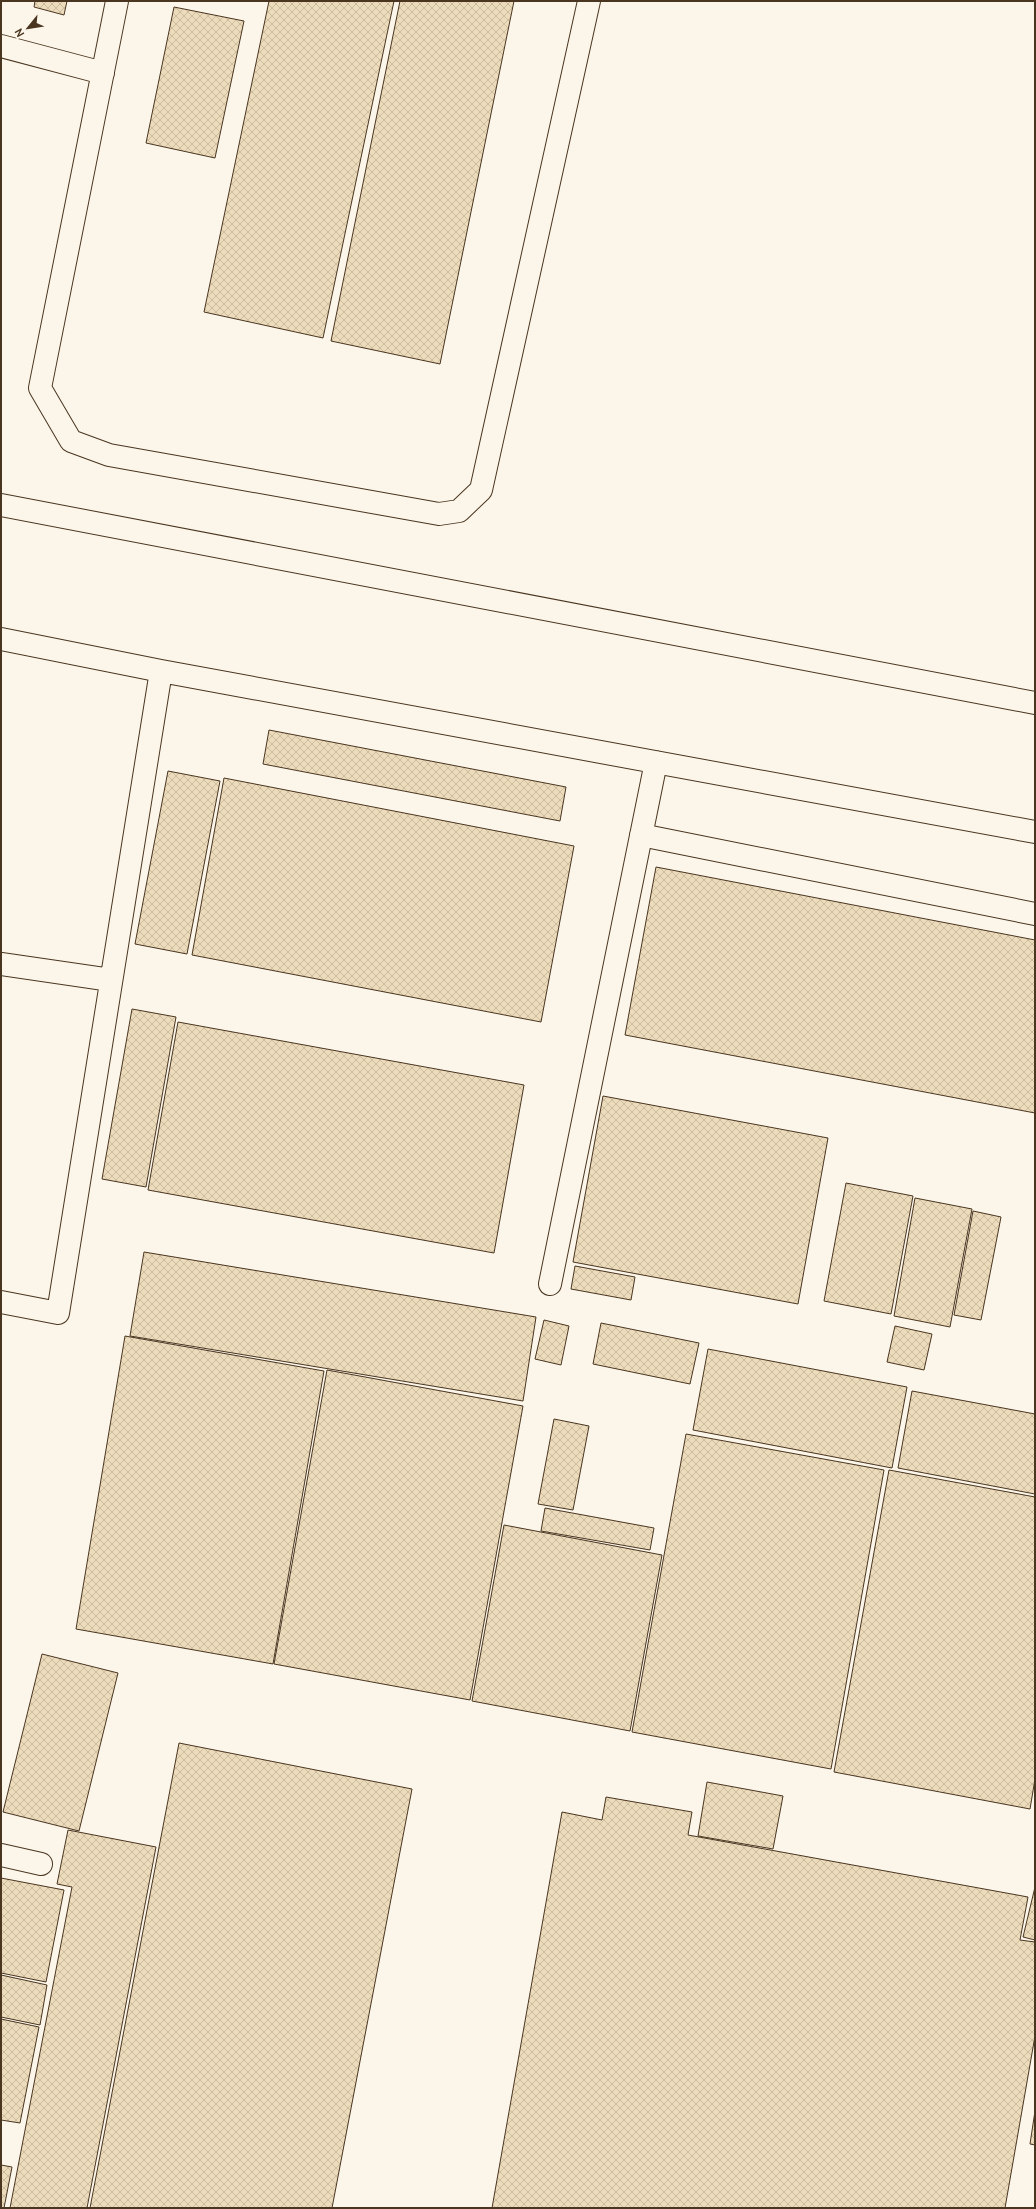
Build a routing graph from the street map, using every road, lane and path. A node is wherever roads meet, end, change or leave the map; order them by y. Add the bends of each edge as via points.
1 (117, 1) edge
2 (589, 1) edge
3 (1, 46) edge
4 (103, 72) junction
5 (1, 505) edge
6 (1, 639) edge
7 (161, 672) junction
8 (1035, 703) edge
9 (656, 762) junction
10 (1035, 832) edge
11 (640, 835) junction
12 (1035, 914) edge
13 (1, 964) edge
14 (111, 980) junction
15 (550, 1284) dead end
16 (1, 1302) edge
17 (1, 1855) edge
18 (42, 1864) dead end

1 - 4 street
2 - 4 street via 481,490 459,511 439,514 109,455 70,441 40,388
3 - 4 street
5 - 8 street
6 - 7 street
7 - 9 street
7 - 14 street
9 - 10 street
9 - 11 street
11 - 12 street
11 - 15 street
13 - 14 street
14 - 16 street via 58,1313
17 - 18 street

